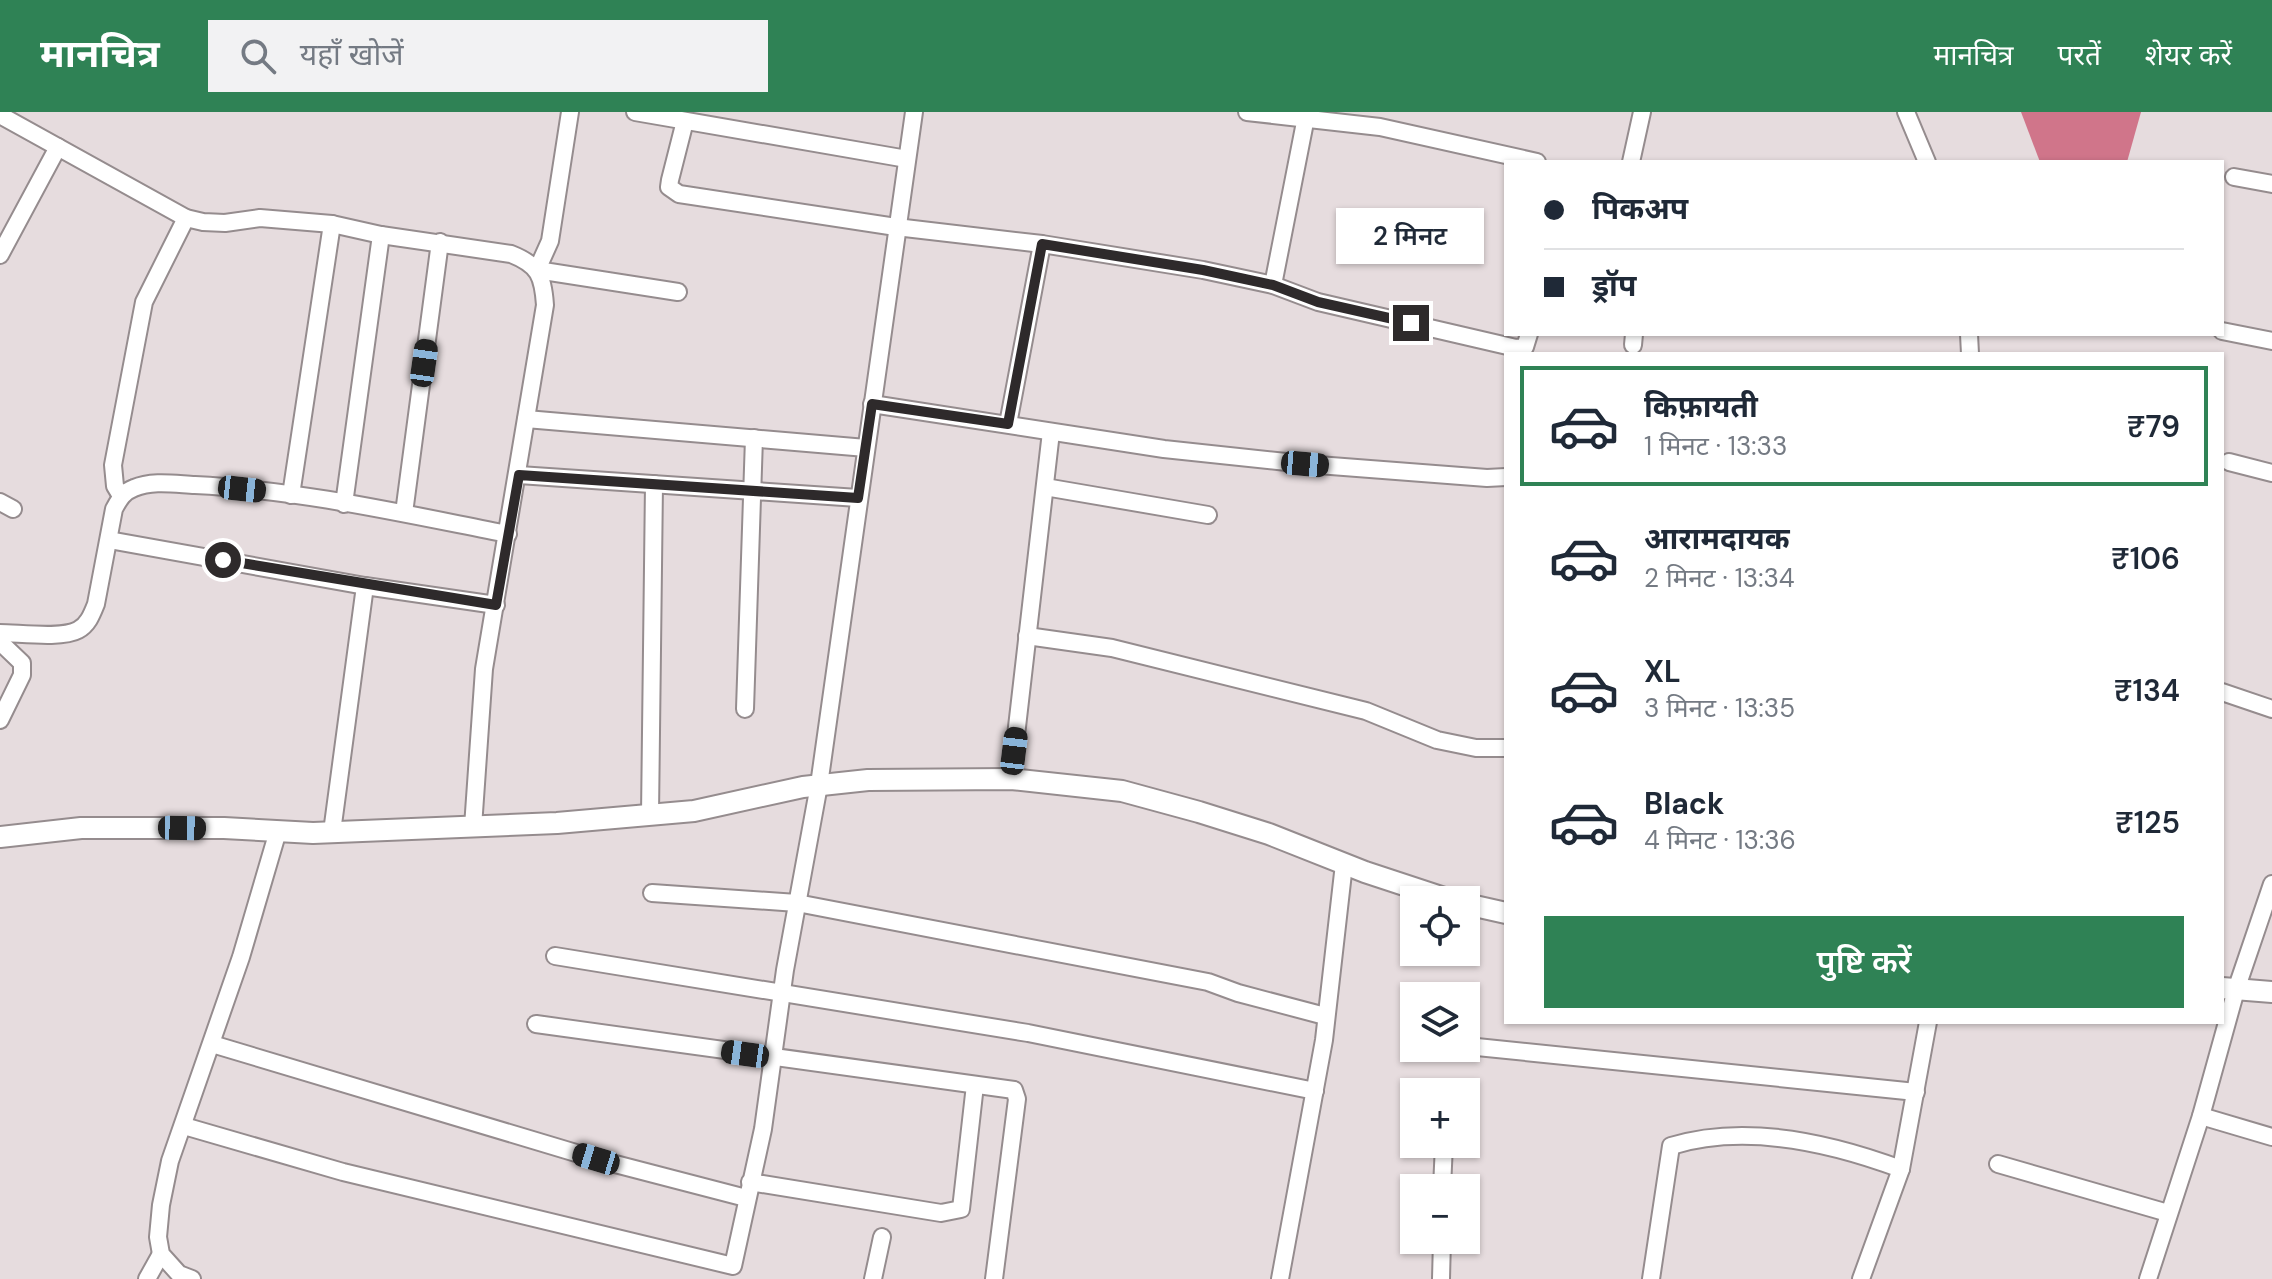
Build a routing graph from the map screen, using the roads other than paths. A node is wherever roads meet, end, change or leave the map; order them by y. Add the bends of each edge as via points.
1 (570, 112) edge
2 (635, 112) edge
3 (914, 112) edge
4 (1247, 112) edge
5 (1642, 112) edge
6 (1906, 112) edge
7 (0, 115) edge
8 (1306, 116) edge
9 (685, 121) junction
10 (58, 147) junction
11 (907, 159) junction
12 (1528, 160) edge
13 (1631, 160) edge
14 (1926, 160) edge
15 (2234, 177) dead end
16 (2272, 184) edge
17 (186, 218) junction
18 (332, 224) junction
19 (896, 227) junction
20 (381, 235) junction
21 (440, 242) junction
22 (1042, 244) junction
23 (0, 255) edge
24 (537, 270) junction
25 (1273, 285) junction
26 (678, 292) dead end
27 (2224, 331) edge
28 (1528, 336) edge
29 (2272, 341) edge
30 (872, 404) junction
31 (526, 419) junction
32 (1008, 424) junction
33 (1051, 432) junction
34 (754, 438) junction
35 (866, 448) junction
36 (2229, 462) dead end
37 (2272, 473) edge
38 (519, 475) junction
39 (1504, 477) edge
40 (654, 484) junction
41 (1045, 487) junction
42 (752, 491) junction
43 (291, 495) junction
44 (121, 496) junction
45 (858, 498) junction
46 (344, 504) junction
47 (404, 513) junction
48 (1208, 515) dead end
49 (508, 534) junction
50 (109, 540) junction
51 (365, 586) junction
52 (496, 605) junction
53 (0, 633) edge
54 (1027, 636) junction
55 (0, 642) edge
56 (2224, 693) edge
57 (745, 709) dead end
58 (2272, 709) edge
59 (0, 720) edge
60 (1504, 748) edge
61 (1011, 779) junction
62 (819, 785) junction
63 (650, 815) junction
64 (473, 827) junction
65 (278, 831) junction
66 (332, 832) junction
67 (0, 837) edge
68 (1344, 864) junction
69 (2272, 884) edge
70 (1409, 886) edge
71 (652, 893) dead end
72 (797, 903) junction
73 (1480, 907) edge
74 (1504, 913) edge
75 (555, 956) dead end
76 (2229, 989) edge
77 (783, 991) junction
78 (2272, 992) edge
79 (2224, 1012) edge
80 (1325, 1016) junction
81 (536, 1024) dead end
82 (1928, 1024) edge
83 (2221, 1024) edge
84 (212, 1044) junction
85 (1480, 1047) edge
86 (775, 1059) junction
87 (975, 1085) junction
88 (1315, 1091) junction
89 (1916, 1092) junction
90 (2201, 1116) junction
91 (184, 1126) junction
92 (2272, 1137) edge
93 (1998, 1164) dead end
94 (1901, 1169) junction
95 (748, 1190) junction
96 (2168, 1213) junction
97 (882, 1237) dead end
98 (161, 1254) junction
99 (1442, 1254) edge
100 (147, 1279) edge
101 (192, 1279) edge
102 (873, 1279) edge
103 (994, 1279) edge
104 (1280, 1279) edge
105 (1441, 1279) edge
106 (1651, 1279) edge
107 (1861, 1279) edge
108 (2148, 1279) edge

1 - 24 street via 550,241
2 - 9 street
3 - 11 street
4 - 8 street
5 - 13 street
6 - 14 street
7 - 10 street
8 - 12 street
8 - 25 street
9 - 11 street
9 - 19 street via 670,180 673,192
10 - 17 street
10 - 23 street
11 - 19 street
15 - 16 street
17 - 18 street
17 - 44 street via 152,282 139,324 113,465
18 - 20 street
18 - 43 street
19 - 22 street
19 - 30 street
20 - 21 street
20 - 46 street
21 - 24 street via 511,254
21 - 47 street
22 - 25 street
22 - 32 street
24 - 26 street
24 - 31 street via 545,305
25 - 28 street via 1318,302 1516,348 1525,347
27 - 29 street
30 - 32 street
30 - 35 street
31 - 34 street
31 - 38 street
32 - 33 street
33 - 39 street via 1305,464
33 - 41 street
34 - 35 street
34 - 42 street
35 - 45 street
36 - 37 street
38 - 40 street
38 - 49 street
40 - 42 street
40 - 63 street
41 - 48 street
41 - 54 street
42 - 45 street
42 - 57 street
43 - 44 street via 164,484 132,488
43 - 46 street
44 - 50 street
45 - 62 street
46 - 47 street
47 - 49 street
49 - 52 street
50 - 51 street
50 - 53 street via 96,604 80,630
51 - 52 street
51 - 66 street
52 - 64 street via 479,716
54 - 60 street via 1112,648 1366,711 1437,740
54 - 61 street
55 - 59 street via 22,663 22,675
56 - 58 street
61 - 62 street
61 - 68 street via 1122,791 1255,830
62 - 63 street
62 - 72 street
63 - 64 street
64 - 66 street
65 - 66 street
65 - 67 street via 81,828
65 - 84 street
68 - 70 street
68 - 80 street
69 - 76 street
71 - 72 street
72 - 77 street
72 - 80 street via 1208,982
73 - 74 street
75 - 77 street
76 - 78 street
76 - 79 street
77 - 86 street
77 - 88 street
80 - 88 street
81 - 86 street
82 - 89 street
83 - 90 street
84 - 91 street
84 - 95 street via 596,1159
85 - 89 street
86 - 87 street
86 - 95 street
87 - 95 street via 961,1209 941,1213
87 - 103 street via 1014,1090 1017,1099
88 - 104 street
89 - 94 street
90 - 92 street
90 - 96 street
91 - 95 street via 343,1172 733,1266
91 - 98 street via 161,1205
93 - 96 street
94 - 106 street via 1858,1153 1775,1138 1729,1135 1671,1146
94 - 107 street
96 - 108 street
97 - 102 street
98 - 100 street
98 - 101 street via 179,1274
99 - 105 street

